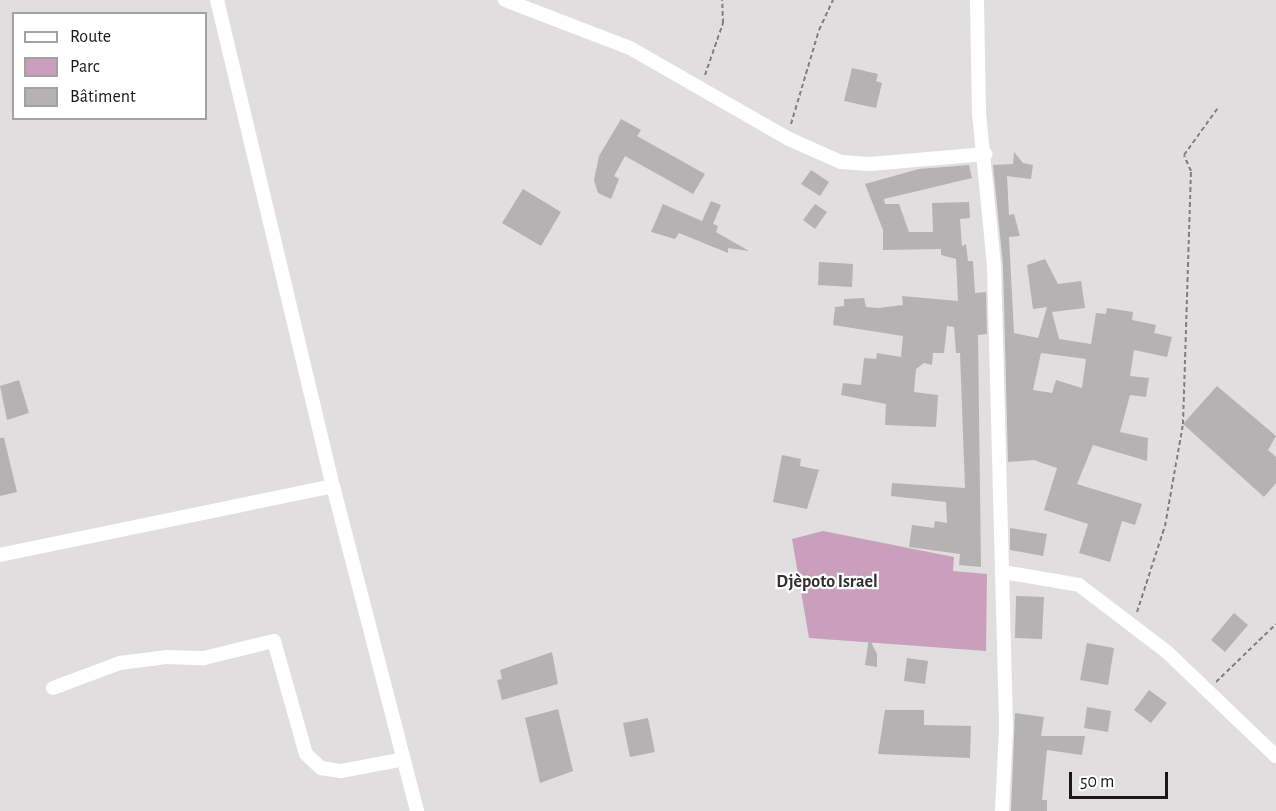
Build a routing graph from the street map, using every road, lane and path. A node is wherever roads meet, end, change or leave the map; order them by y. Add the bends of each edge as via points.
1 (217, 0) edge
2 (505, 0) edge
3 (722, 0) edge
4 (833, 0) edge
5 (977, 0) edge
6 (703, 87) junction
7 (1217, 109) dead end
8 (789, 139) junction
9 (986, 154) junction
10 (333, 486) junction
11 (0, 555) edge
12 (1003, 573) junction
13 (1276, 624) edge
14 (1132, 626) junction
15 (53, 688) dead end
16 (1207, 690) junction
17 (1276, 756) edge
18 (404, 759) junction
19 (417, 811) edge
20 (1002, 811) edge

1 - 10 street
2 - 6 street via 630,48
3 - 6 path via 723,22
4 - 8 path via 816,41
5 - 9 street via 976,58
6 - 8 street
7 - 14 path via 1184,155 1191,171 1183,424 1165,526
8 - 9 street via 841,162 870,164
9 - 12 street
10 - 11 street
10 - 18 street
12 - 14 street via 1079,585
12 - 20 street
13 - 16 path
14 - 16 street
15 - 18 street via 120,663 166,657 204,658 274,641 306,754 321,768 341,771
16 - 17 street
18 - 19 street

